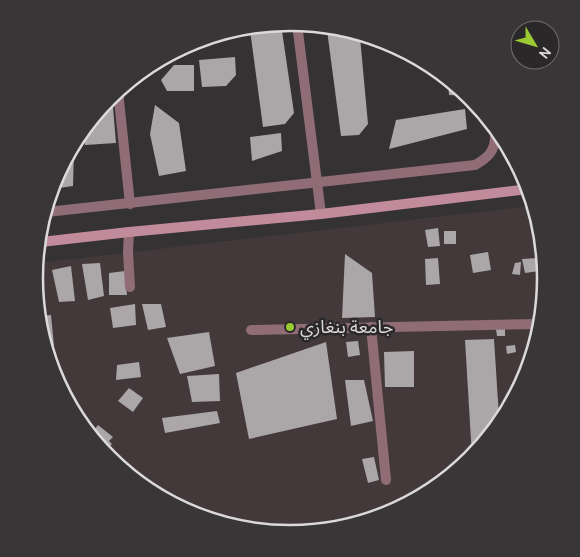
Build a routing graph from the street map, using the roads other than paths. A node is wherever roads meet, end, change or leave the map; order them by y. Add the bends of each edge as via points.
1 (298, 31) edge
2 (119, 100) edge
3 (495, 139) edge
4 (316, 183) junction
5 (520, 190) edge
6 (130, 204) junction
7 (52, 212) edge
8 (321, 214) junction
9 (129, 232) junction
10 (46, 241) edge
11 (130, 287) dead end
12 (533, 324) edge
13 (371, 328) junction
14 (251, 330) dead end
15 (386, 480) dead end

1 - 4 street
2 - 6 street
3 - 4 street via 489,156 475,165
4 - 6 street
4 - 8 street
5 - 8 street
6 - 7 street
8 - 9 street
9 - 10 street
9 - 11 street
12 - 13 street
13 - 14 street
13 - 15 street

